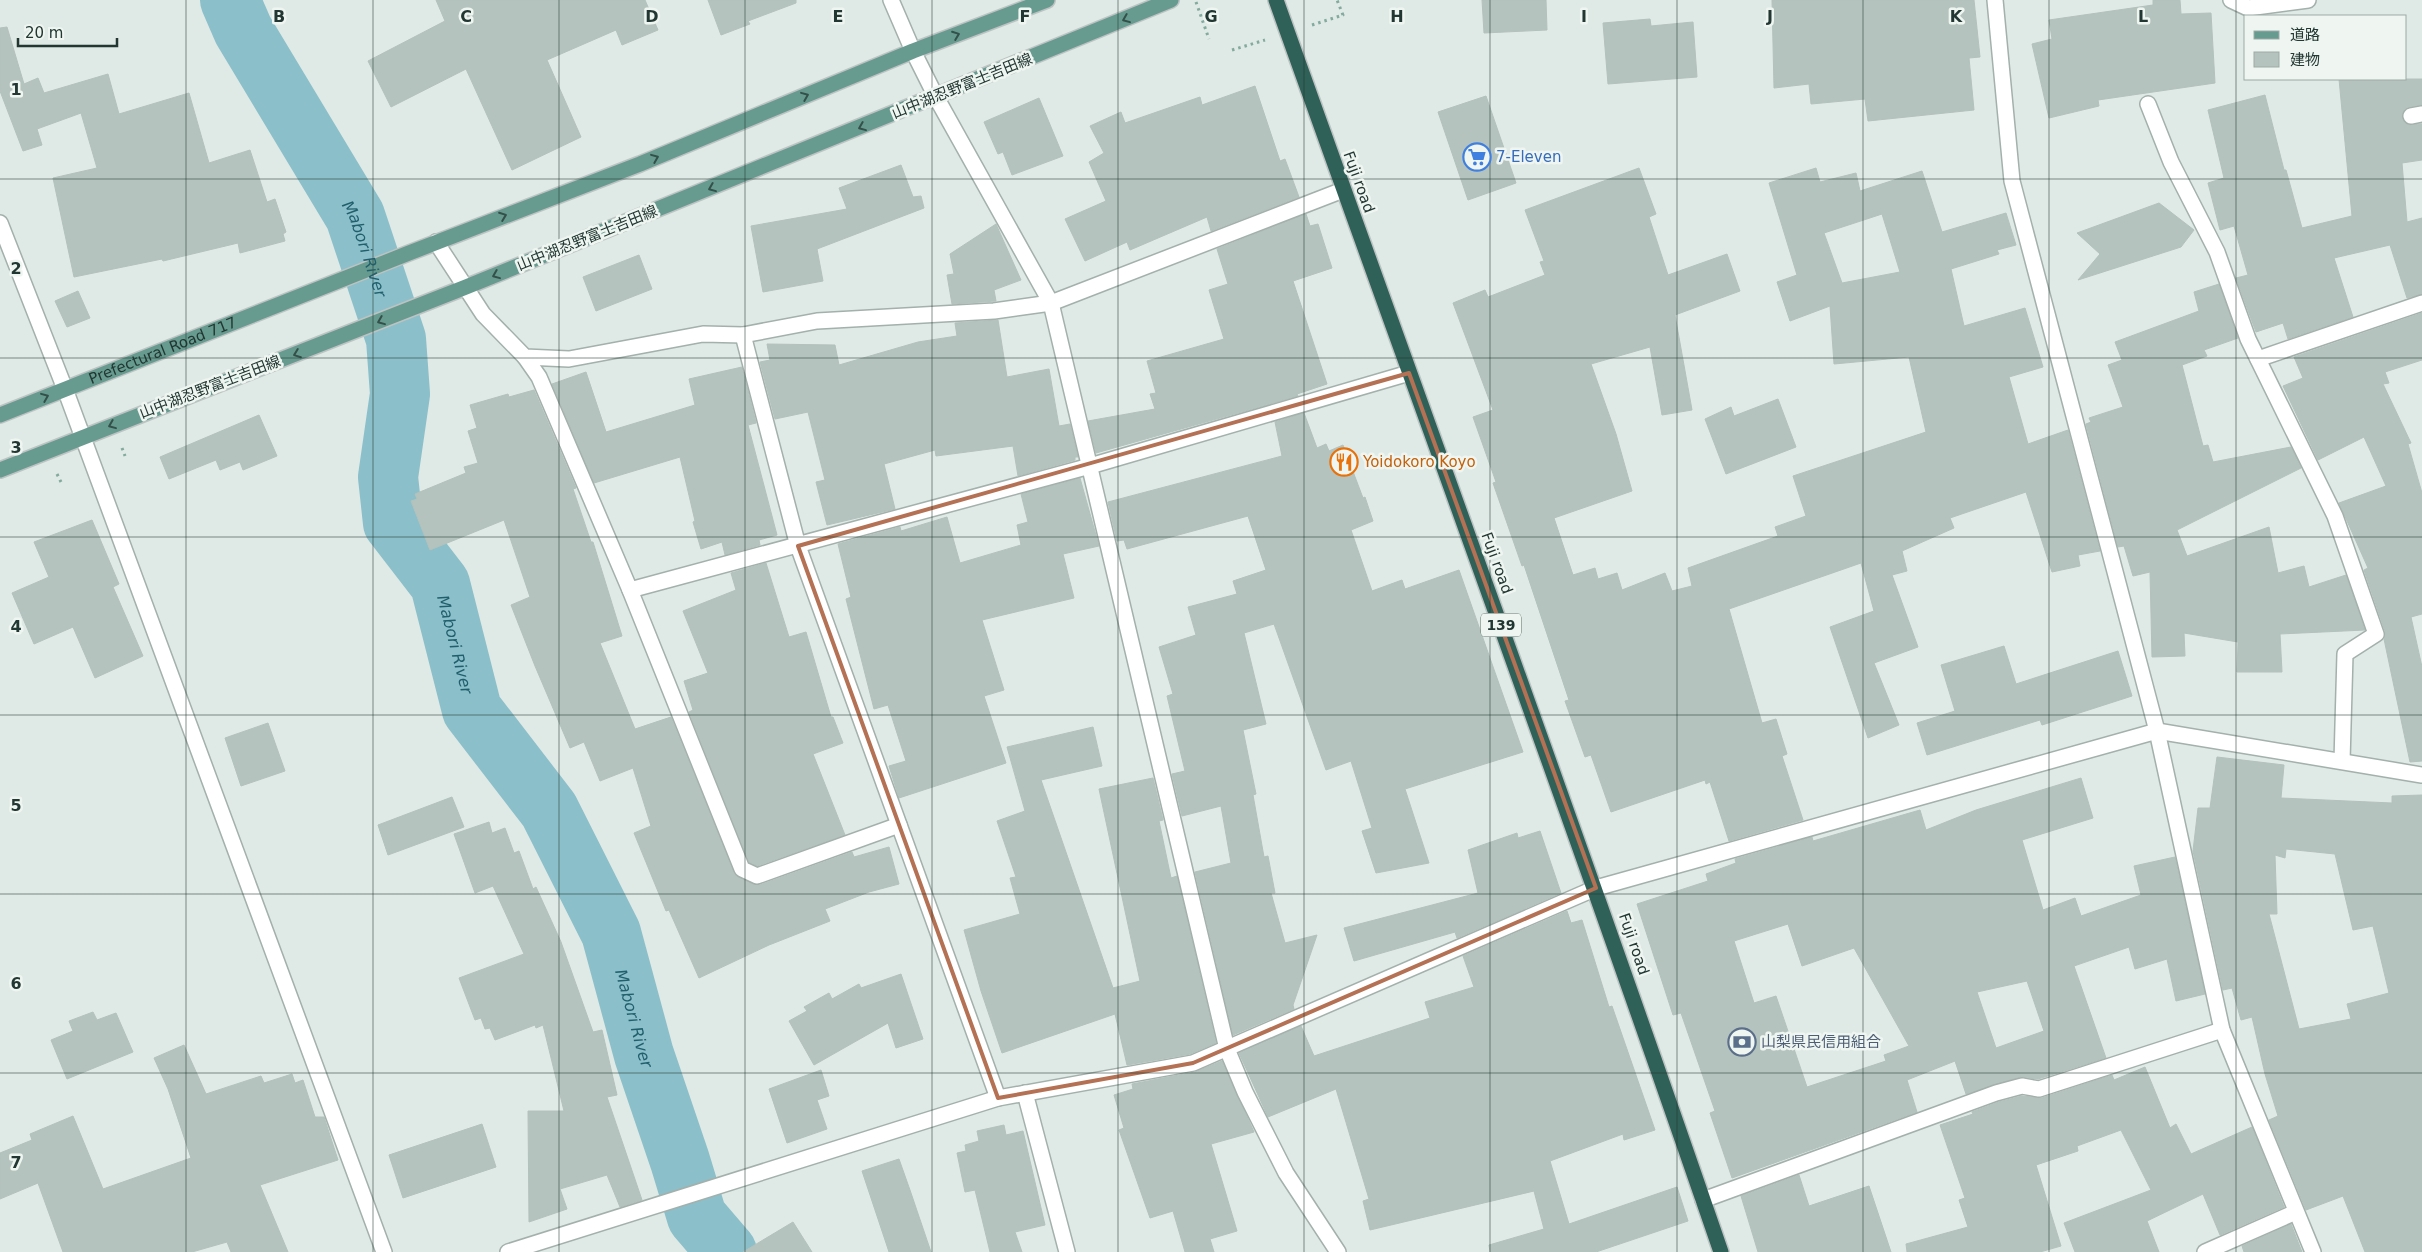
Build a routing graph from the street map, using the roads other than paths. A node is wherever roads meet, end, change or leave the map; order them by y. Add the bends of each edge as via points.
1 (891, 0) edge
2 (1046, 0) edge
3 (1171, 0) edge
4 (1276, 0) edge
5 (1995, 0) edge
6 (2231, 0) edge
7 (2308, 0) edge
8 (913, 51) junction
9 (936, 97) junction
10 (2148, 104) dead end
11 (1343, 190) junction
12 (0, 222) edge
13 (436, 242) junction
14 (466, 287) junction
15 (1051, 303) junction
16 (2422, 303) edge
17 (743, 335) junction
18 (525, 357) junction
19 (2258, 359) junction
20 (1409, 373) junction
21 (65, 389) junction
22 (0, 415) edge
23 (83, 437) junction
24 (1090, 466) junction
25 (0, 470) edge
26 (798, 546) junction
27 (630, 590) junction
28 (2157, 731) junction
29 (2342, 761) junction
30 (2422, 775) edge
31 (899, 825) junction
32 (1596, 888) junction
33 (2222, 1030) junction
34 (1227, 1049) junction
35 (1025, 1093) junction
36 (998, 1098) junction
37 (1703, 1200) junction
38 (2296, 1212) junction
39 (384, 1252) edge
40 (508, 1252) edge
41 (1068, 1252) edge
42 (1338, 1252) edge
43 (1721, 1252) edge
44 (2205, 1252) edge
45 (2313, 1252) edge

1 - 8 street
8 -> 2 main road
3 -> 9 main road, 山中湖忍野富士吉田線
4 - 11 highway, Fuji road / 139
5 - 28 street via 2012,181
6 - 7 street via 2248,8
8 - 9 street
13 -> 8 main road via 640,164
9 -> 14 main road, 山中湖忍野富士吉田線
9 - 15 street
10 - 19 street via 2171,162 2217,252
11 - 15 street
11 - 20 highway, Fuji road / 139
12 - 21 street
13 - 14 street
13 - 21 main road, Prefectural Road 717
14 - 18 street via 483,314
14 -> 23 main road, 山中湖忍野富士吉田線
15 - 17 street via 994,311 817,321
15 - 24 street
16 - 19 street
17 - 18 street via 703,334 570,359
17 - 26 street
18 - 27 street via 539,377
19 - 29 street via 2335,516 2376,634 2345,654
20 - 24 street
20 - 32 highway, Fuji road / 139
22 -> 21 main road, Prefectural Road 717
21 - 23 street
23 - 25 main road, 山中湖忍野富士吉田線
23 - 39 street
24 - 26 street
24 - 34 street
26 - 27 street
26 - 31 street
27 - 31 street via 742,869 757,876
28 - 29 street
28 - 32 street
28 - 33 street
29 - 30 street
31 - 36 street
32 - 34 street
32 - 37 highway, Fuji road / 139
33 - 37 street via 2039,1089 2022,1086 1996,1093
33 - 38 street
34 - 35 street via 1193,1064
34 - 42 street via 1286,1173
35 - 36 street
35 - 41 street
36 - 40 street
37 - 43 highway, Fuji road / 139
38 - 44 street
38 - 45 street

